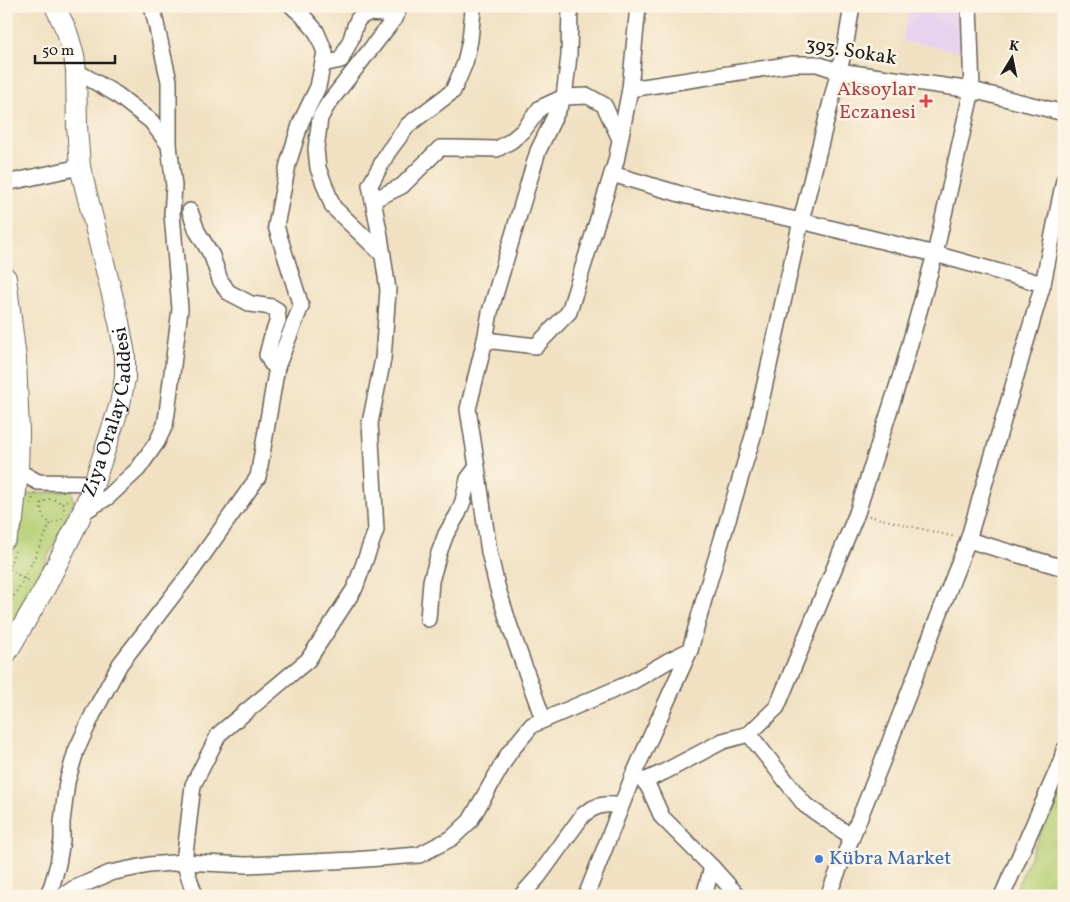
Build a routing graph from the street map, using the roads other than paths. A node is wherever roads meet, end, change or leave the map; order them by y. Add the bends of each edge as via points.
1 (55, 6) edge
2 (152, 6) edge
3 (292, 6) edge
4 (472, 6) edge
5 (570, 6) edge
6 (638, 6) edge
7 (852, 6) edge
8 (969, 6) edge
9 (396, 12) edge
10 (323, 64) junction
11 (76, 71) junction
12 (838, 71) junction
13 (630, 89) junction
14 (972, 90) junction
15 (564, 97) junction
16 (1064, 113) edge
17 (620, 140) junction
18 (169, 145) junction
19 (80, 167) junction
20 (612, 174) junction
21 (1064, 180) edge
22 (6, 183) edge
23 (373, 200) junction
24 (190, 211) dead end
25 (801, 221) junction
26 (382, 254) junction
27 (935, 254) junction
28 (6, 278) edge
29 (1043, 284) junction
30 (485, 340) junction
31 (277, 367) junction
32 (477, 467) junction
33 (18, 472) junction
34 (94, 483) junction
35 (83, 512) junction
36 (6, 538) edge
37 (968, 540) junction
38 (1064, 568) edge
39 (428, 619) dead end
40 (690, 650) junction
41 (6, 654) edge
42 (543, 719) junction
43 (749, 734) junction
44 (1064, 750) edge
45 (638, 779) junction
46 (621, 806) junction
47 (852, 837) junction
48 (184, 862) junction
49 (712, 867) junction
50 (47, 896) edge
51 (63, 896) edge
52 (195, 896) edge
53 (521, 896) edge
54 (586, 896) edge
55 (704, 896) edge
56 (738, 896) edge
57 (828, 896) edge
58 (1002, 896) edge

1 - 11 main road, Ziya Oralay Caddesi via 67,32
2 - 18 street via 169,81
3 - 10 street via 316,31 325,52
4 - 23 street via 465,63 453,91 408,126 393,145 370,185
5 - 15 street
6 - 13 street
7 - 12 street
8 - 14 street
9 - 10 street via 367,14 358,19 341,60
9 - 26 street via 328,104 320,118 316,149 318,168 333,207
10 - 31 street via 318,87 301,122 288,164 276,226 301,306
11 - 18 street via 116,94 151,122
11 - 19 main road, Ziya Oralay Caddesi
12 - 13 street, 393. Sokak via 817,64 793,64
12 - 14 street, 393. Sokak
12 - 25 street
13 - 17 street
14 - 16 street, 393. Sokak
14 - 27 street
15 - 17 street via 588,96 604,105
15 - 23 street via 540,108 523,131 497,149 440,148 402,186
15 - 30 street via 538,151 490,312
17 - 20 street
18 - 35 street via 180,309 165,425 138,468 108,497
19 - 22 street
19 - 34 main road, Ziya Oralay Caddesi via 125,355 120,404
20 - 25 street via 687,196
20 - 30 street via 569,312 536,346
21 - 29 street
23 - 26 street
24 - 31 street via 228,292 251,304 277,310 278,320 267,355
25 - 27 street
25 - 40 street via 754,433
26 - 48 street via 388,290 383,358 370,423 376,530 355,588 308,660 218,734 193,785
27 - 29 street
27 - 43 street via 857,513 777,707
28 - 33 main road via 16,358
29 - 37 street
30 - 32 street via 468,409
31 - 50 street via 258,477 120,664 76,751 67,782 58,864
32 - 39 street via 468,479 458,514 439,553 431,581
32 - 42 street via 488,552 510,627
33 - 34 street via 38,482
33 - 36 main road via 12,520
34 - 35 main road, Ziya Oralay Caddesi
35 - 41 main road, Ziya Oralay Caddesi via 45,588
37 - 38 street
37 - 47 street
40 - 42 street via 630,683
40 - 45 street
42 - 48 street via 532,725 509,753 470,821 452,838 418,854 246,865
43 - 45 street via 723,742 664,772
43 - 47 street via 805,805
44 - 58 street
45 - 46 street
45 - 49 street via 649,788 662,817
46 - 53 street via 606,804 583,815
46 - 54 street
47 - 57 street
48 - 51 street via 110,873
48 - 52 street
49 - 55 street
49 - 56 street

